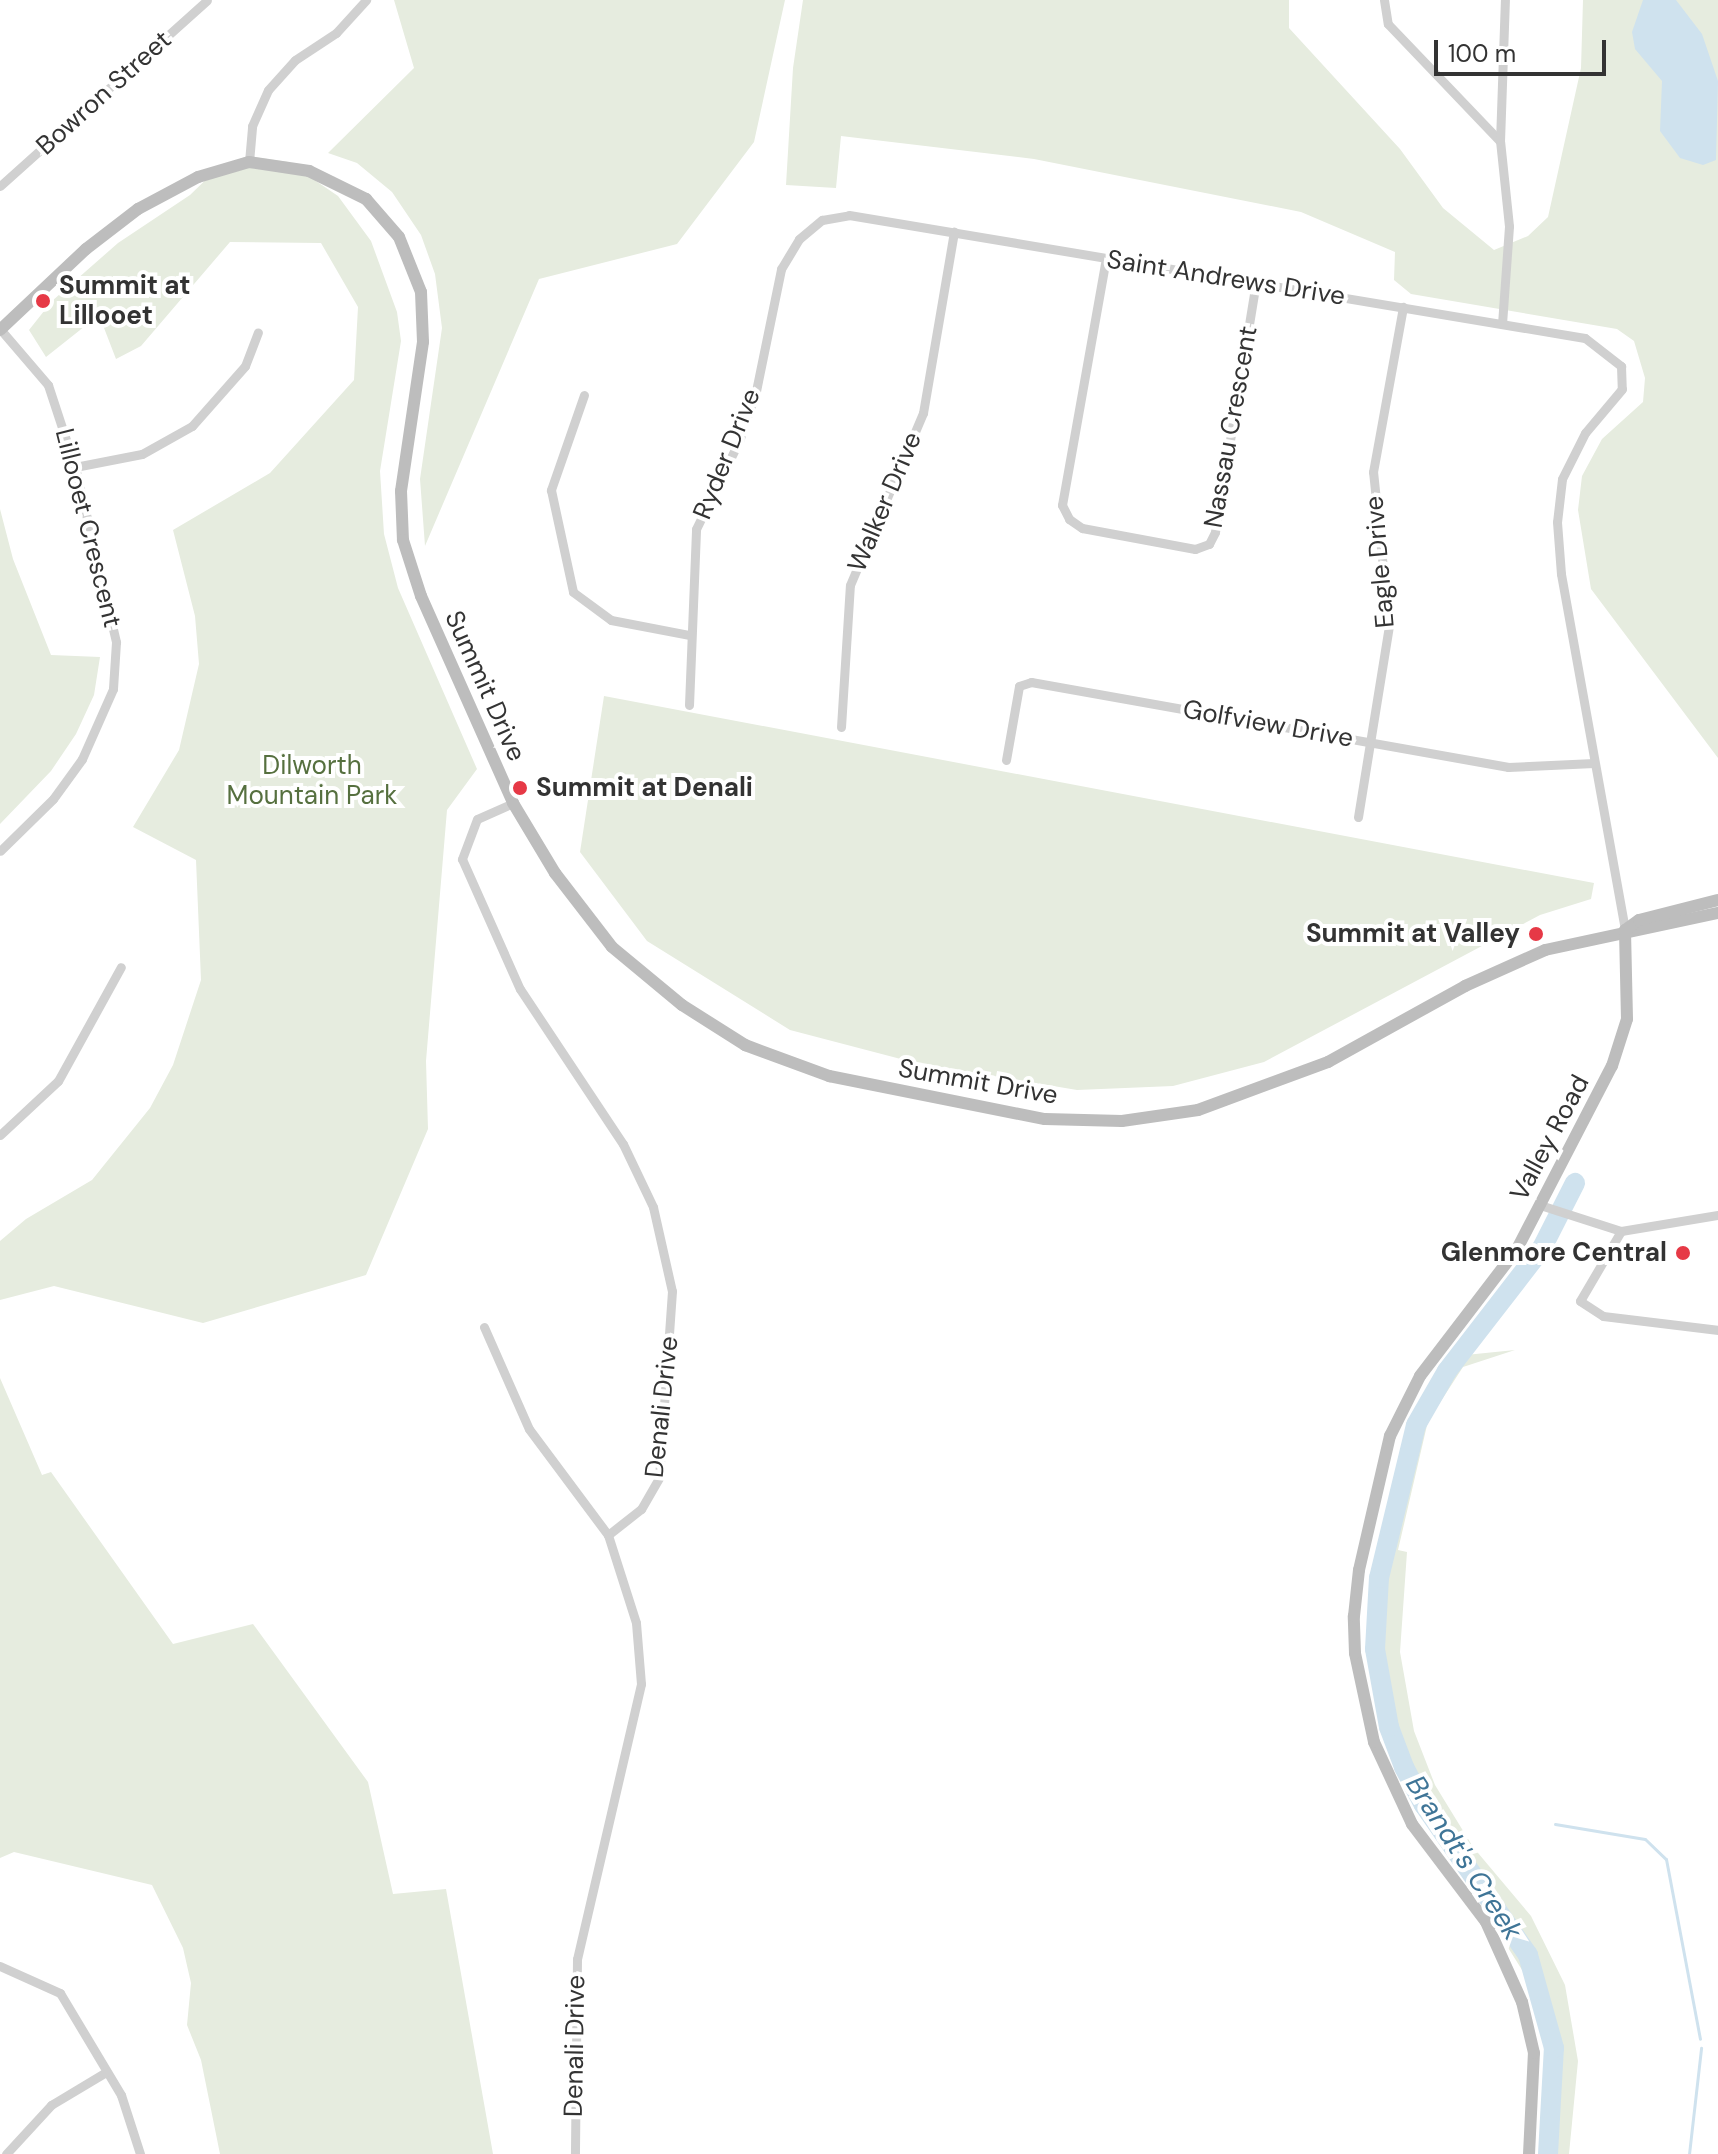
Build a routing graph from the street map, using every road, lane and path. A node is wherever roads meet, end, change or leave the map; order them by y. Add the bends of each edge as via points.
1 (207, 0) edge
2 (366, 0) edge
3 (1384, 0) edge
4 (1505, 0) edge
5 (1500, 141) junction
6 (249, 162) junction
7 (0, 186) edge
8 (822, 220) joint
9 (954, 232) junction
10 (1106, 258) junction
11 (1256, 282) junction
12 (1403, 307) junction
13 (1502, 324) junction
14 (0, 330) edge
15 (258, 332) dead end
16 (1621, 366) joint
17 (584, 395) dead end
18 (75, 467) junction
19 (689, 635) junction
20 (689, 705) dead end
21 (841, 727) dead end
22 (1370, 743) junction
23 (1006, 760) dead end
24 (1594, 763) junction
25 (513, 803) junction
26 (1358, 817) dead end
27 (0, 851) edge
28 (1718, 900) edge
29 (1718, 913) edge
30 (1625, 930) junction
31 (121, 967) dead end
32 (0, 1135) edge
33 (1540, 1205) junction
34 (1718, 1215) edge
35 (1621, 1231) junction
36 (484, 1327) dead end
37 (1718, 1330) edge
38 (608, 1535) junction
39 (0, 1966) edge
40 (106, 2072) junction
41 (6, 2154) edge
42 (140, 2154) edge
43 (575, 2154) edge
44 (1529, 2154) edge

1 - 7 street, Bowron Street
2 - 6 street via 336,33 295,60 268,90 252,126
3 - 5 street via 1388,24
4 - 5 street
5 - 13 street via 1509,226
6 - 14 street, Summit Drive via 198,177 138,209 86,249
6 - 25 street, Summit Drive via 309,171 366,199 399,237 421,292 423,342 401,491 403,540 421,596
8 - 9 street, Saint Andrews Drive via 849,215
8 - 19 street, Ryder Drive via 799,239 781,269 756,391 739,441 696,529
9 - 10 street, Saint Andrews Drive
9 - 21 street, Walker Drive via 923,413 910,454 865,541 850,585
10 - 11 street, Saint Andrews Drive
10 - 11 street, Nassau Crescent via 1062,505 1082,528 1195,549 1209,544 1215,532
11 - 12 street, Saint Andrews Drive
12 - 13 street, Saint Andrews Drive
12 - 22 street, Eagle Drive via 1373,472 1389,626
13 - 16 street, Saint Andrews Drive via 1585,338
14 - 18 street, Lillooet Crescent via 48,385
15 - 18 street via 245,366 192,426 142,454
16 - 24 street, Valley Road via 1622,389 1585,433 1562,479 1557,522
17 - 19 street via 551,490 573,592 611,620
18 - 27 street, Lillooet Crescent via 116,642 113,689 82,759 53,799
19 - 20 street, Ryder Drive
22 - 23 street, Golfview Drive via 1031,682 1019,686
22 - 24 street, Golfview Drive via 1508,767
22 - 26 street, Eagle Drive
24 - 30 street, Valley Road
25 - 30 street, Summit Drive via 555,873 612,947 682,1005 745,1045 829,1076 1045,1119 1122,1121 1198,1110 1264,1090 1545,950
25 - 38 street, Denali Drive via 477,819 462,859 520,989 623,1144 653,1207 672,1291 659,1478 641,1509
28 - 30 street, Summit Drive via 1639,920
29 - 30 street, Summit Drive via 1643,931
30 - 33 street, Valley Road via 1627,1019 1616,1054
31 - 32 street via 58,1081
33 - 35 street
33 - 44 street, Valley Road via 1491,1288 1420,1376 1390,1436 1359,1570 1354,1616 1355,1653 1374,1742 1412,1824 1486,1922 1522,2002 1534,2053
34 - 35 street
35 - 37 street via 1580,1301 1603,1316
36 - 38 street via 529,1429
38 - 43 street, Denali Drive via 636,1623 641,1684 577,1959
39 - 40 street via 60,1993
40 - 41 street via 51,2105
40 - 42 street via 121,2095

